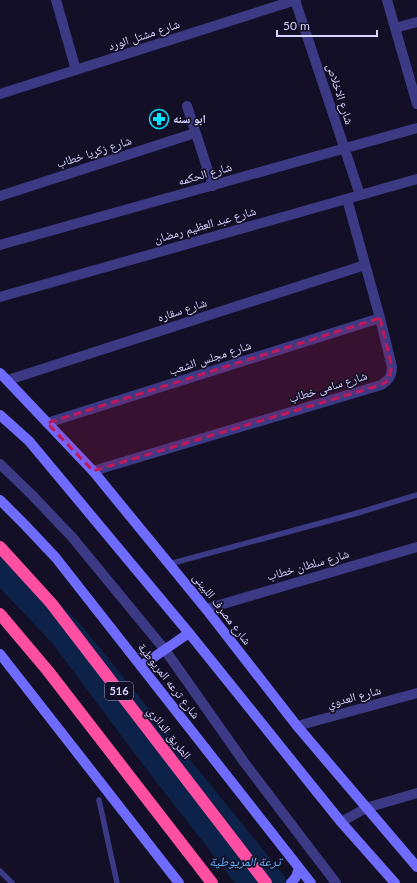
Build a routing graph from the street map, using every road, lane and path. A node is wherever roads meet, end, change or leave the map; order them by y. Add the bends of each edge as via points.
1 (56, 0) edge
2 (296, 0) edge
3 (387, 0) edge
4 (417, 22) edge
5 (395, 28) junction
6 (76, 70) junction
7 (0, 94) edge
8 (417, 104) edge
9 (186, 106) dead end
10 (417, 128) edge
11 (196, 133) junction
12 (344, 148) junction
13 (417, 179) edge
14 (213, 186) junction
15 (360, 195) junction
16 (0, 196) edge
17 (347, 199) junction
18 (0, 245) edge
19 (365, 264) junction
20 (0, 297) edge
21 (380, 318) junction
22 (4, 376) edge
23 (0, 415) edge
24 (47, 423) junction
25 (0, 464) edge
26 (93, 471) junction
27 (417, 495) edge
28 (0, 500) edge
29 (0, 547) edge
30 (417, 547) edge
31 (169, 564) junction
32 (206, 609) junction
33 (0, 614) edge
34 (189, 633) junction
35 (164, 650) junction
36 (0, 654) edge
37 (141, 666) junction
38 (417, 693) edge
39 (297, 726) junction
40 (417, 793) edge
41 (99, 800) dead end
42 (366, 808) junction
43 (341, 822) junction
44 (417, 867) edge
45 (299, 868) junction
46 (0, 871) edge
47 (8, 882) edge
48 (117, 883) edge
49 (179, 883) edge
50 (212, 883) edge
51 (266, 883) edge
52 (291, 883) edge
53 (311, 883) edge
54 (336, 883) edge
55 (395, 883) edge

1 - 6 street
2 - 6 street, شارع مشتل الورد
2 - 12 street, شارع الاخلاص
3 - 5 street
4 - 5 street
5 - 8 street
6 - 7 street, شارع مشتل الورد
9 - 11 street
10 - 12 street, شارع الحكمه
11 - 14 street
11 - 16 street, شارع زكريا خطاب
12 - 14 street, شارع الحكمه
12 - 15 street, شارع الاخلاص
13 - 15 street, شارع عبد العظيم رمضان
14 - 18 street, شارع الحكمه
15 - 17 street, شارع عبد العظيم رمضان
17 - 19 street, شارع سامى خطاب
17 - 20 street, شارع عبد العظيم رمضان
19 - 21 street, شارع سامى خطاب
19 - 22 street, شارع سقاره
21 - 24 street, شارع مجلس الشعب
21 - 26 street, شارع سامى خطاب via 392,367 388,381 381,385
22 - 24 main road, شارع مصرف اللبينى
23 - 34 main road via 29,441
24 - 26 main road, شارع مصرف اللبينى
25 - 35 street via 72,538
26 - 31 main road, شارع مصرف اللبينى
27 - 31 lane
28 - 37 main road, شارع ترعه المريوطية via 56,558
29 - 51 highway, الطريق الدائري / 516 via 56,609
30 - 32 street, شارع سلطان خطاب
31 - 32 main road, شارع مصرف اللبينى
32 - 39 main road, شارع مصرف اللبينى
33 - 50 highway via 48,671
34 - 35 main road
34 - 43 main road
35 - 37 main road
35 - 54 street via 244,762
36 - 49 main road
37 - 45 main road, شارع ترعه المريوطية
38 - 39 street, شارع العدوي
39 - 42 main road, شارع مصرف اللبينى
40 - 42 street
41 - 48 lane
42 - 43 street
42 - 44 main road, شارع مصرف اللبينى
43 - 55 main road
45 - 52 main road
45 - 53 main road, شارع ترعه المريوطية
46 - 47 lane

